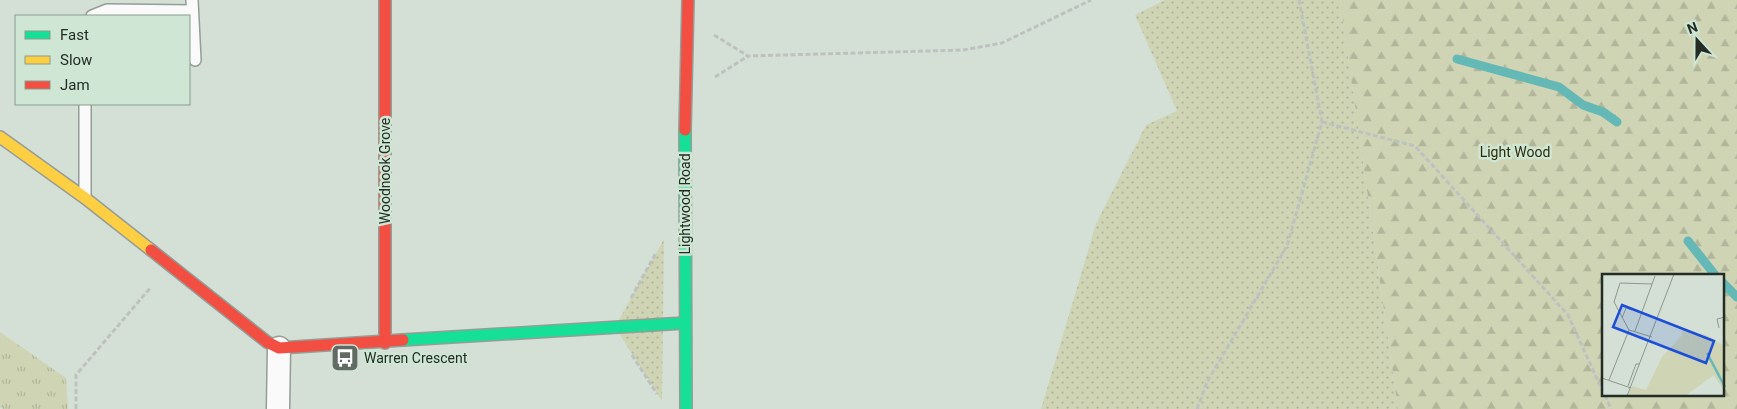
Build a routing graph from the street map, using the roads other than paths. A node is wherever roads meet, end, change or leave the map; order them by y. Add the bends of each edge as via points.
1 (385, 0) edge
2 (688, 0) edge
3 (192, 5) edge
4 (94, 15) edge
5 (195, 60) dead end
6 (84, 105) edge
7 (0, 137) edge
8 (85, 198) junction
9 (685, 323) junction
10 (386, 343) junction
11 (279, 348) junction
12 (278, 409) edge
13 (686, 409) edge

1 - 10 street, Woodnook Grove
2 - 9 street, Lightwood Road
3 - 4 lane via 107,10
3 - 5 lane
6 - 8 lane
7 - 8 street
8 - 11 street via 169,267
9 - 10 street
9 - 13 street, Lightwood Road
10 - 11 street
11 - 12 street

